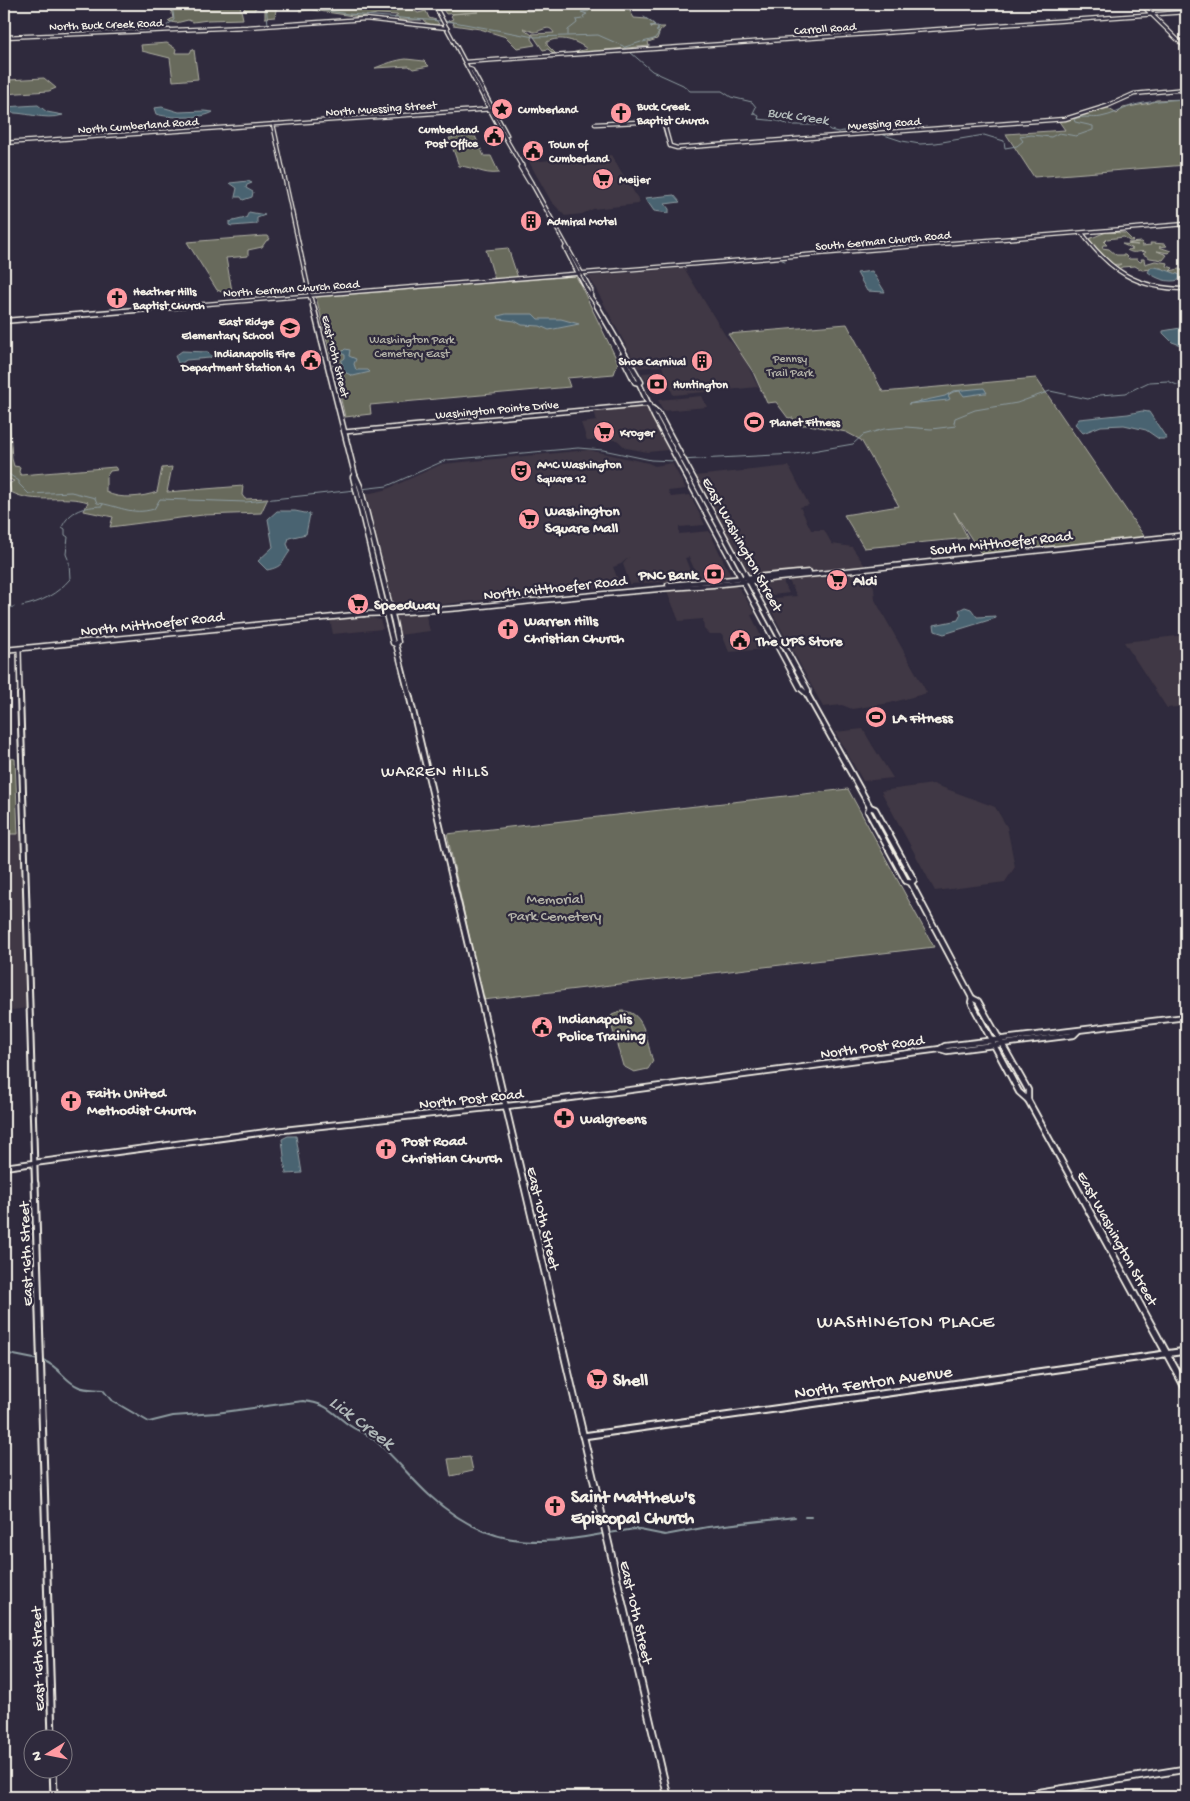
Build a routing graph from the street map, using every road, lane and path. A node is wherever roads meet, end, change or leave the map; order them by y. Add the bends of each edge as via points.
1 (434, 4) edge
2 (1141, 4) edge
3 (1186, 12) edge
4 (1152, 14) junction
5 (446, 26) junction
6 (4, 37) edge
7 (1186, 48) edge
8 (466, 62) junction
9 (1186, 89) edge
10 (491, 109) junction
11 (272, 124) junction
12 (595, 124) dead end
13 (4, 143) edge
14 (1186, 224) edge
15 (1083, 233) junction
16 (581, 274) junction
17 (1186, 289) edge
18 (310, 296) junction
19 (4, 321) edge
20 (651, 406) junction
21 (344, 432) junction
22 (360, 493) junction
23 (1186, 534) edge
24 (818, 572) junction
25 (745, 581) junction
26 (442, 607) junction
27 (391, 612) junction
28 (427, 612) junction
29 (386, 613) junction
30 (396, 644) junction
31 (19, 649) junction
32 (4, 650) edge
33 (1186, 1017) edge
34 (1078, 1031) junction
35 (997, 1043) junction
36 (505, 1107) junction
37 (35, 1163) junction
38 (4, 1167) edge
39 (1186, 1350) edge
40 (1167, 1353) junction
41 (1186, 1389) edge
42 (583, 1436) junction
43 (52, 1728) edge
44 (1186, 1769) edge
45 (53, 1778) edge
46 (54, 1797) edge
47 (668, 1797) edge
48 (1011, 1797) edge

1 - 5 main road, East Washington Street
2 - 4 street
3 - 4 street, Carroll Road
4 - 7 street
4 - 8 street, Carroll Road
5 - 6 street, North Buck Creek Road via 365,19
5 - 8 main road, East Washington Street
8 - 10 main road, East Washington Street
9 - 12 street, Muessing Road via 1133,94 1107,106 1066,118 676,148 670,146 661,122
10 - 11 street, North Muessing Street
10 - 16 main road, East Washington Street
11 - 13 street, North Cumberland Road
11 - 18 street, East 10th Street
14 - 15 main road, South German Church Road
15 - 16 main road, South German Church Road
15 - 17 street via 1109,265 1125,275 1158,287
16 - 18 main road, North German Church Road
16 - 20 main road, East Washington Street via 587,291 592,294 624,354 622,356 635,382 639,383
18 - 19 main road, North German Church Road
18 - 21 main road, East 10th Street
20 - 21 street, Washington Pointe Drive
20 - 25 main road, East Washington Street via 676,458
20 - 25 main road, East Washington Street via 682,456
21 - 22 main road, East 10th Street
22 - 27 main road, East 10th Street
22 - 29 main road, East 10th Street
23 - 24 main road, South Mitthoefer Road
24 - 25 main road, South Mitthoefer Road
24 - 25 main road, South Mitthoefer Road
25 - 26 main road, North Mitthoefer Road
25 - 28 main road, North Mitthoefer Road
25 - 35 main road, East Washington Street via 800,688 870,807 868,811 906,881 911,883 972,998 970,1002
26 - 27 main road, North Mitthoefer Road
26 - 28 main road
27 - 28 main road, North Mitthoefer Road
27 - 29 main road, North Mitthoefer Road
27 - 30 main road, East 10th Street
29 - 30 main road, East 10th Street
29 - 31 main road, North Mitthoefer Road
30 - 36 main road, East 10th Street
31 - 32 main road, North Mitthoefer Road
31 - 37 street, East 16th Street
33 - 34 main road
34 - 35 main road
34 - 35 main road via 1072,1029
35 - 36 main road, North Post Road
35 - 40 main road, East Washington Street via 1028,1090 1028,1100
36 - 37 main road, North Post Road via 284,1130
36 - 42 main road, East 10th Street
37 - 38 main road, North Post Road
37 - 43 street, East 16th Street
39 - 40 street, North Fenton Avenue
40 - 41 main road, East Washington Street
40 - 42 street, North Fenton Avenue
42 - 47 main road, East 10th Street
44 - 48 main road
45 - 46 street

